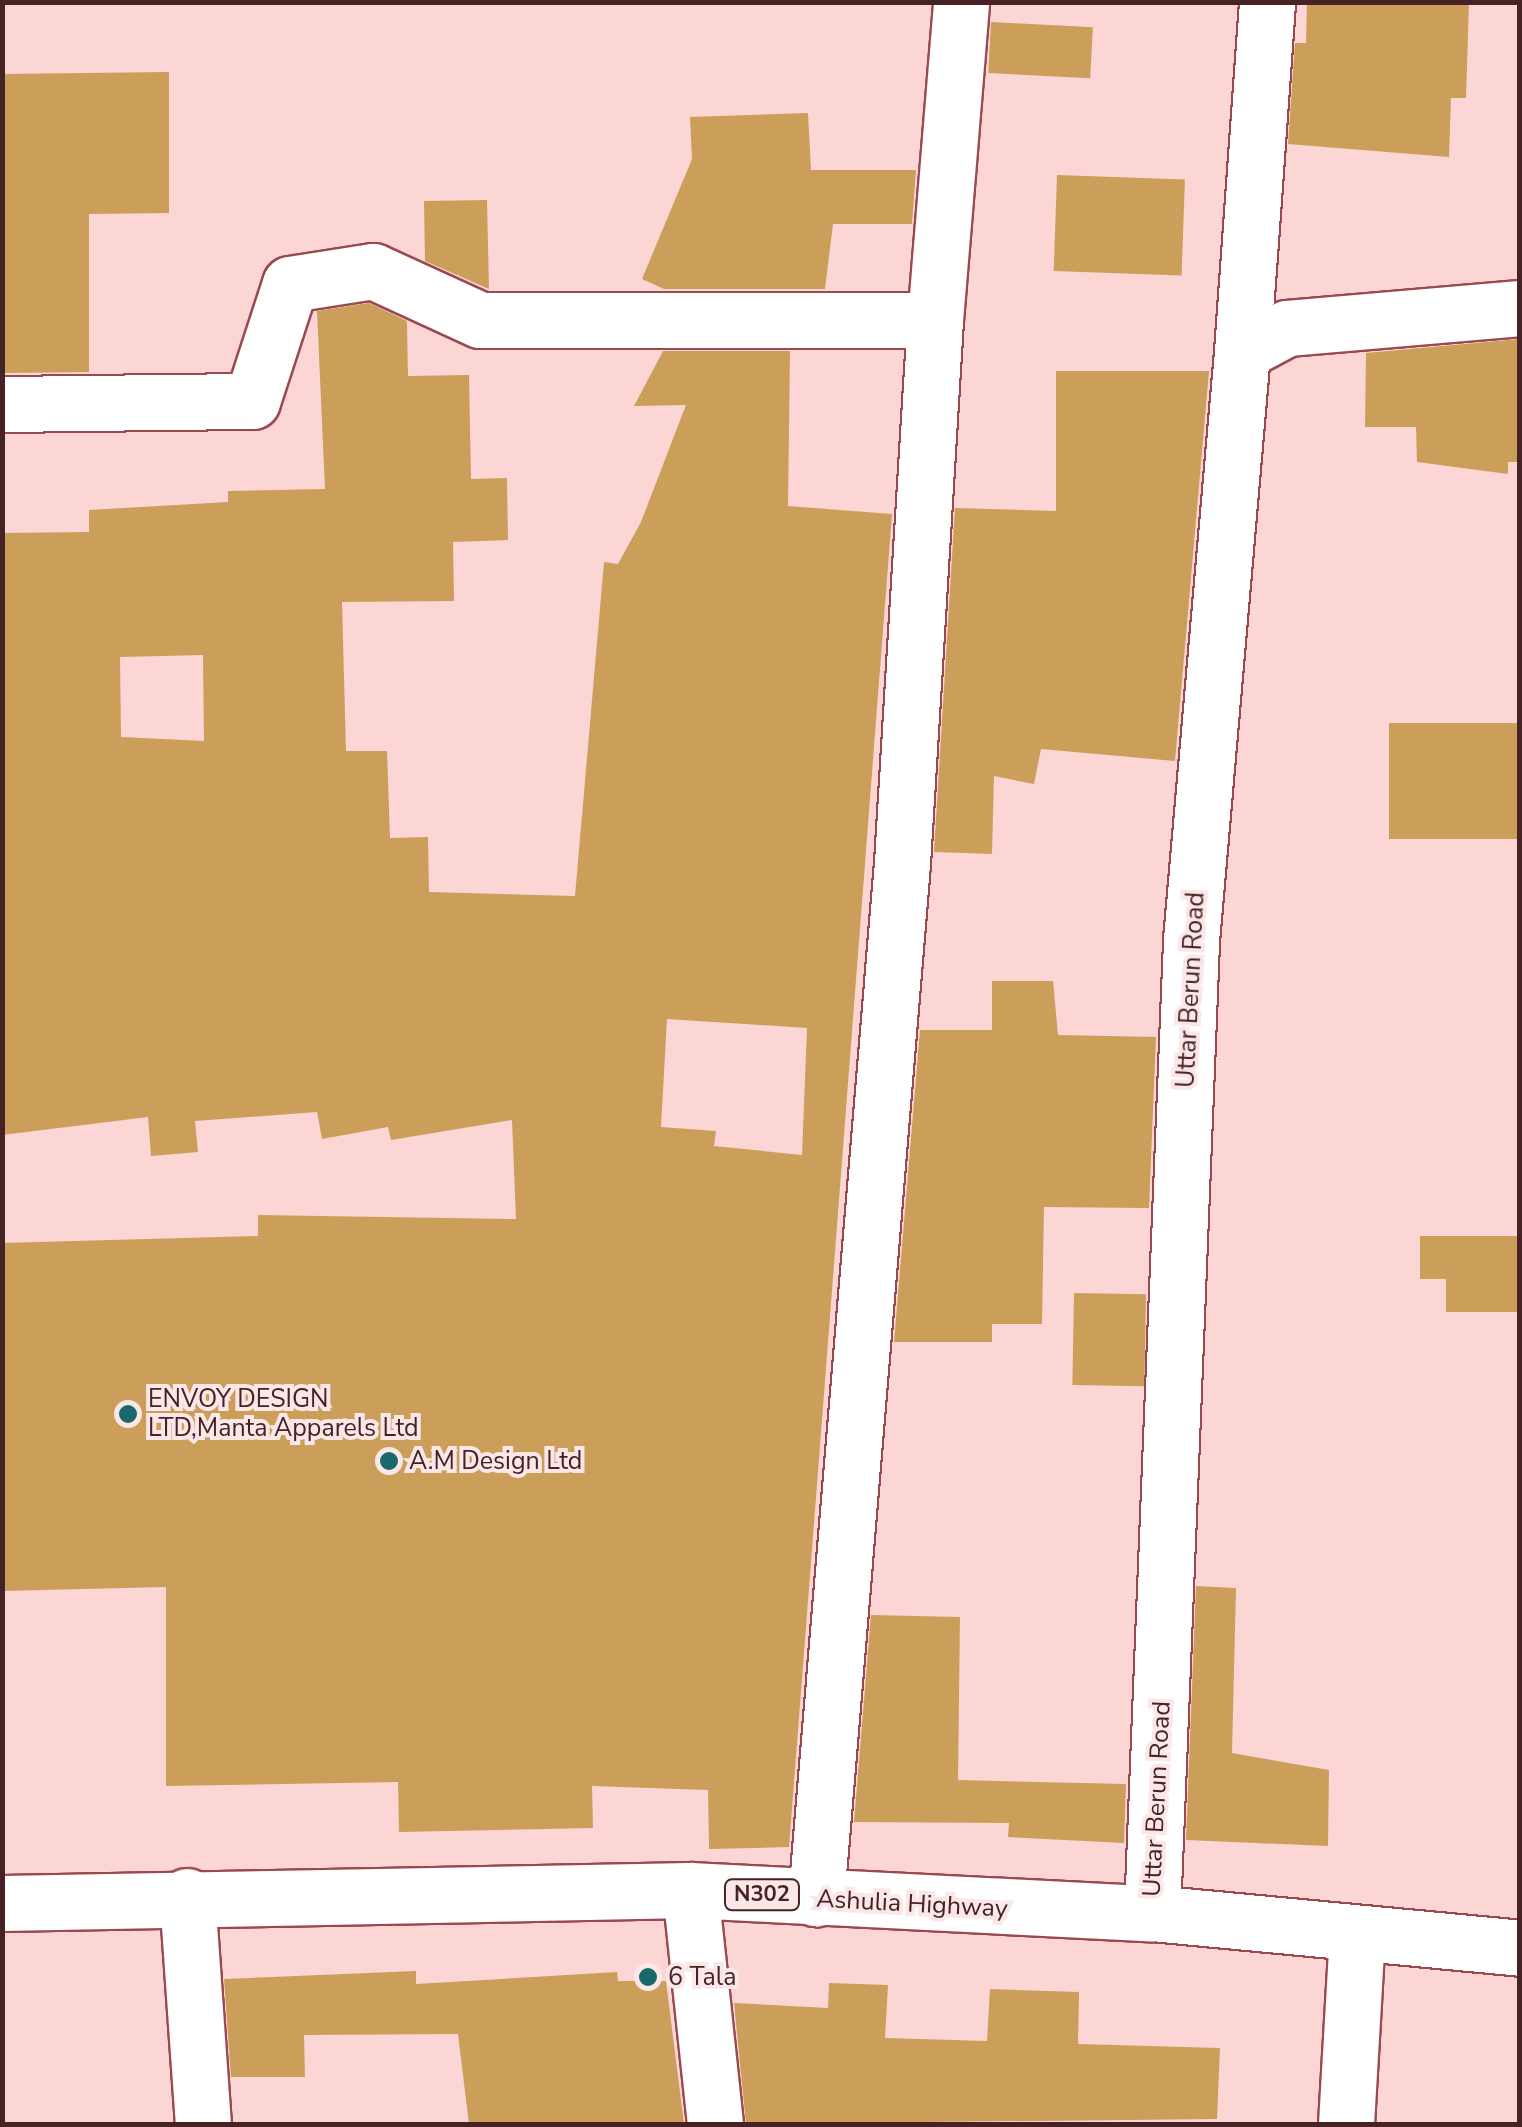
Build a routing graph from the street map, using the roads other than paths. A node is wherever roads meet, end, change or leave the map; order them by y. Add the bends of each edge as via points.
1 (961, 2) edge
2 (1267, 2) edge
3 (1520, 308) edge
4 (935, 320) junction
5 (1242, 352) junction
6 (2, 404) edge
7 (690, 1890) junction
8 (187, 1896) junction
9 (816, 1898) junction
10 (2, 1903) edge
11 (1152, 1913) junction
12 (1357, 1933) junction
13 (1520, 1948) edge
14 (203, 2124) edge
15 (714, 2124) edge
16 (1346, 2124) edge

1 - 4 main road
2 - 5 main road, Uttar Berun Road
3 - 5 main road via 1286,328
4 - 6 main road via 480,320 373,270 290,284 252,401
4 - 9 main road via 902,862
5 - 11 main road, Uttar Berun Road via 1191,940
7 - 8 main road, Ashulia Highway / N302
7 - 9 main road, Ashulia Highway / N302
7 - 15 main road
8 - 10 main road, Ashulia Highway / N302
8 - 14 main road
9 - 11 main road, Ashulia Highway / N302
11 - 12 main road, Ashulia Highway / N302
12 - 13 main road, Ashulia Highway / N302
12 - 16 main road

